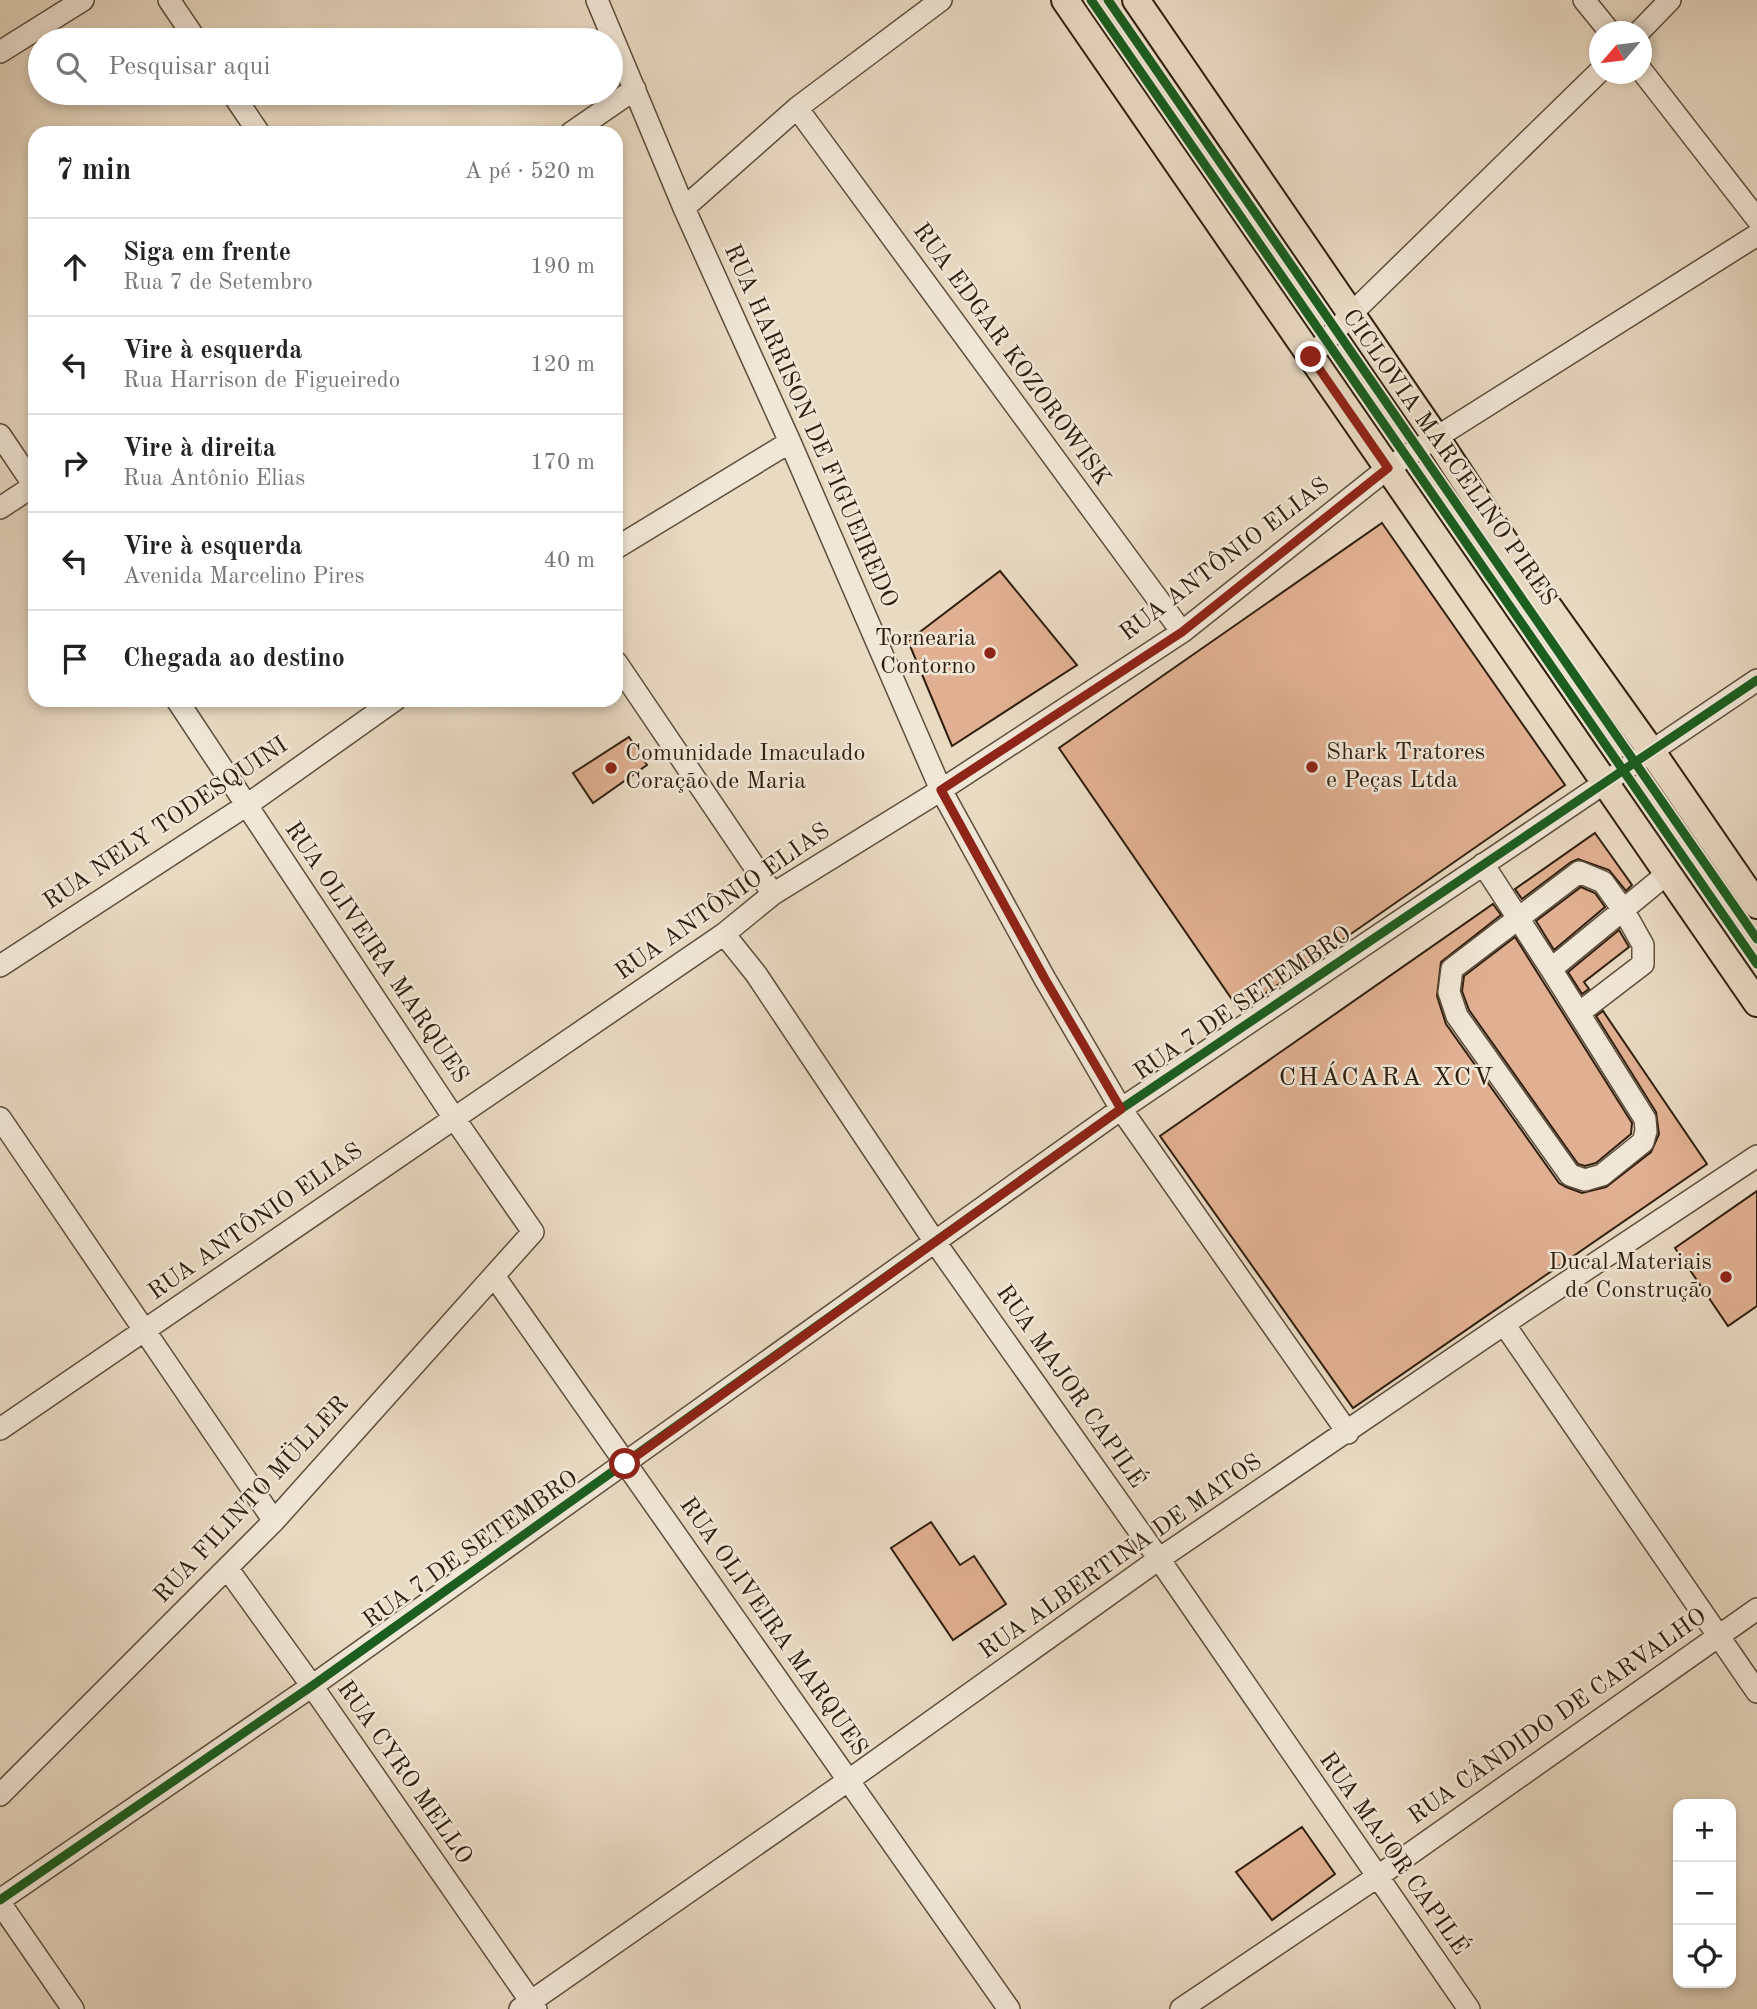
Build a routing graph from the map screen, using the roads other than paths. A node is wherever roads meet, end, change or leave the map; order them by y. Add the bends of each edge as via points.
1 (83, 0) edge
2 (169, 0) edge
3 (597, 0) edge
4 (941, 0) edge
5 (1065, 0) edge
6 (1136, 0) edge
7 (1584, 0) edge
8 (1670, 0) edge
9 (1601, 21) edge
10 (1650, 21) edge
11 (38, 28) edge
12 (188, 28) edge
13 (609, 28) edge
14 (28, 34) edge
15 (0, 52) edge
16 (623, 61) edge
17 (1589, 82) edge
18 (1652, 84) edge
19 (635, 89) junction
20 (623, 97) edge
21 (240, 105) edge
22 (612, 105) edge
23 (797, 108) junction
24 (254, 126) edge
25 (581, 126) edge
26 (684, 208) junction
27 (1757, 219) edge
28 (1757, 235) edge
29 (1352, 314) junction
30 (1311, 357) junction
31 (0, 435) edge
32 (1437, 439) junction
33 (790, 442) junction
34 (1388, 468) junction
35 (28, 476) edge
36 (28, 490) edge
37 (0, 508) edge
38 (623, 544) edge
39 (1182, 632) junction
40 (623, 672) edge
41 (1757, 680) edge
42 (182, 707) edge
43 (385, 707) edge
44 (1653, 752) junction
45 (1605, 781) junction
46 (941, 790) junction
47 (247, 805) junction
48 (1483, 864) junction
49 (1668, 873) junction
50 (773, 894) junction
51 (1757, 905) edge
52 (1624, 911) junction
53 (1518, 919) junction
54 (724, 934) junction
55 (0, 966) edge
56 (1551, 969) junction
57 (1757, 1003) edge
58 (1579, 1013) junction
59 (1121, 1109) junction
60 (0, 1118) edge
61 (454, 1118) junction
62 (1757, 1156) edge
63 (533, 1233) joint
64 (935, 1242) junction
65 (494, 1276) junction
66 (1504, 1324) junction
67 (145, 1329) junction
68 (0, 1429) edge
69 (1348, 1433) junction
70 (625, 1464) junction
71 (274, 1521) junction
72 (1159, 1559) junction
73 (227, 1568) junction
74 (1757, 1609) edge
75 (1718, 1636) junction
76 (312, 1686) junction
77 (1757, 1692) edge
78 (849, 1780) junction
79 (0, 1795) edge
80 (1377, 1877) junction
81 (0, 1902) edge
82 (529, 2007) edge
83 (73, 2009) edge
84 (1009, 2009) edge
85 (1181, 2009) edge
86 (1469, 2009) edge

1 - 11 street
2 - 12 street
3 - 13 street, RUA HARRISON DE FIGUEIREDO
4 - 23 street
5 - 30 main road
6 - 29 main road
7 - 9 street
8 - 10 street
14 - 15 street
16 - 19 street, RUA HARRISON DE FIGUEIREDO
17 - 29 street
18 - 27 street
19 - 20 street
19 - 26 street, RUA HARRISON DE FIGUEIREDO
21 - 24 street
22 - 25 street
23 - 26 street
23 - 39 street, RUA EDGAR KOZOROWISK
26 - 33 street, RUA HARRISON DE FIGUEIREDO
28 - 32 street, RUA ANTÔNIO ELIAS
29 - 30 street
29 - 32 main road
30 - 34 main road
31 - 35 street
32 - 34 street, RUA ANTÔNIO ELIAS
32 - 44 main road
33 - 38 street
33 - 46 street, RUA HARRISON DE FIGUEIREDO
34 - 39 street, RUA ANTÔNIO ELIAS
34 - 45 main road
36 - 37 street
39 - 46 street, RUA ANTÔNIO ELIAS
40 - 50 street
41 - 44 street, RUA 7 DE SETEMBRO
42 - 47 street, RUA OLIVEIRA MARQUES
43 - 47 street, RUA NELY TODESQUINI
44 - 45 street, RUA 7 DE SETEMBRO
44 - 51 main road
45 - 48 street, RUA 7 DE SETEMBRO
45 - 49 main road
46 - 50 street, RUA ANTÔNIO ELIAS
46 - 59 street, RUA HARRISON DE FIGUEIREDO
47 - 55 street, RUA NELY TODESQUINI
47 - 61 street, RUA OLIVEIRA MARQUES
48 - 53 street
48 - 59 street, RUA 7 DE SETEMBRO
49 - 52 street
49 - 57 main road
50 - 54 street, RUA ANTÔNIO ELIAS
52 - 53 street via 1603,882 1578,872
52 - 56 street
52 - 58 street via 1643,945 1643,964
53 - 56 street
53 - 58 street via 1452,969 1449,992 1457,1016 1570,1175 1585,1180 1602,1175 1643,1142 1646,1131 1645,1119
54 - 61 street, RUA ANTÔNIO ELIAS
54 - 64 street, RUA MAJOR CAPILÉ via 756,974
56 - 58 street
59 - 64 street, RUA 7 DE SETEMBRO
59 - 69 street, RUA HARRISON DE FIGUEIREDO
60 - 67 street
61 - 63 street, RUA OLIVEIRA MARQUES
61 - 67 street, RUA ANTÔNIO ELIAS
62 - 66 street, RUA ALBERTINA DE MATOS
63 - 65 street, RUA FILINTO MÜLLER
64 - 70 street, RUA 7 DE SETEMBRO
64 - 72 street, RUA MAJOR CAPILÉ
65 - 70 street, RUA OLIVEIRA MARQUES
65 - 71 street, RUA FILINTO MÜLLER
66 - 69 street, RUA ALBERTINA DE MATOS
66 - 75 street
67 - 68 street, RUA ANTÔNIO ELIAS
67 - 71 street
69 - 72 street, RUA ALBERTINA DE MATOS
70 - 76 street, RUA 7 DE SETEMBRO
70 - 78 street, RUA OLIVEIRA MARQUES
71 - 73 street, RUA FILINTO MÜLLER
72 - 78 street, RUA ALBERTINA DE MATOS
72 - 80 street, RUA MAJOR CAPILÉ
73 - 76 street, RUA CYRO MELLO
73 - 79 street, RUA FILINTO MÜLLER
74 - 75 street, RUA CÂNDIDO DE CARVALHO
75 - 77 street
75 - 80 street, RUA CÂNDIDO DE CARVALHO
76 - 81 street, RUA 7 DE SETEMBRO
76 - 82 street, RUA CYRO MELLO
78 - 82 street, RUA ALBERTINA DE MATOS
78 - 84 street, RUA OLIVEIRA MARQUES
80 - 85 street, RUA CÂNDIDO DE CARVALHO
80 - 86 street, RUA MAJOR CAPILÉ
81 - 83 street

